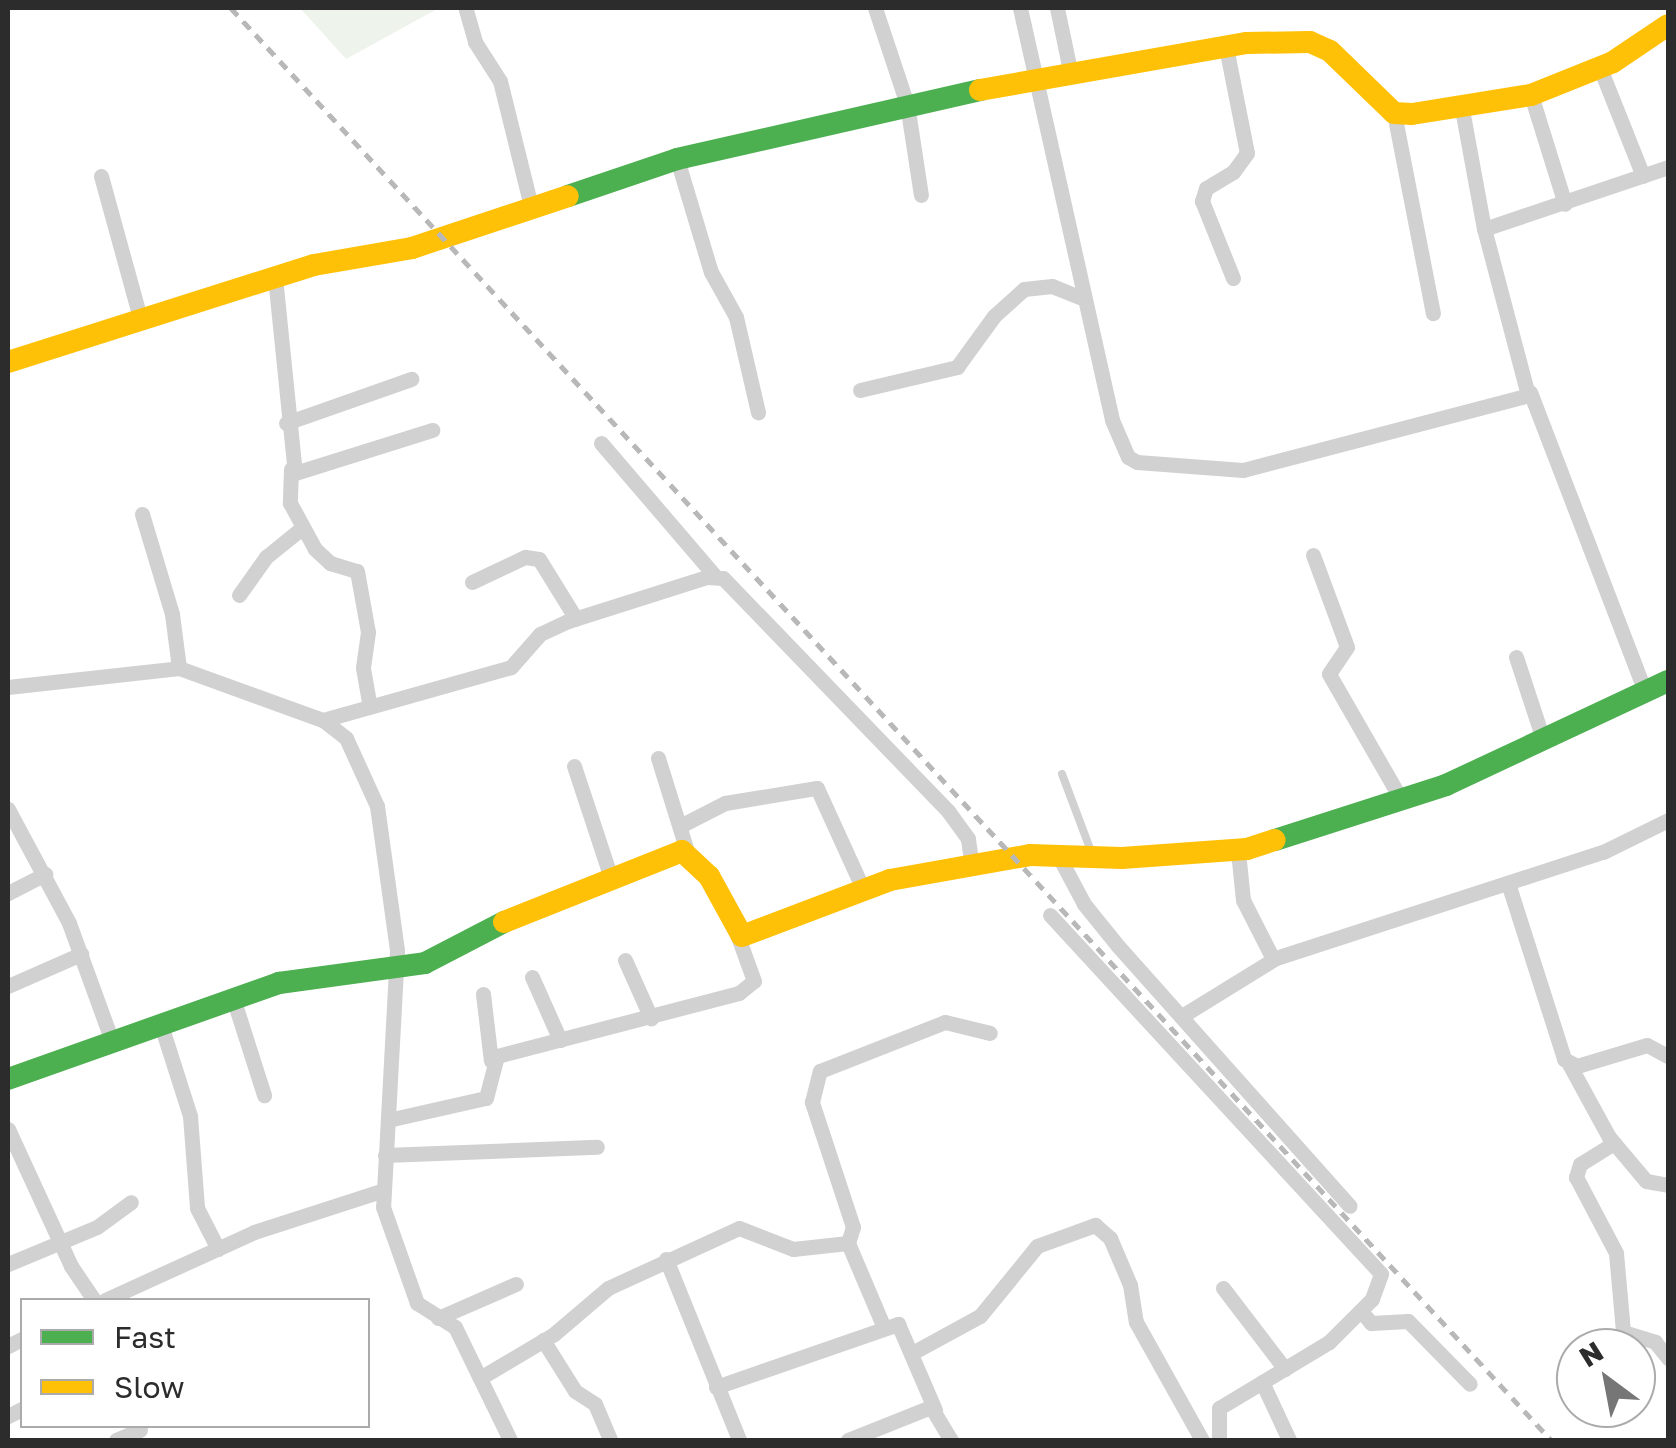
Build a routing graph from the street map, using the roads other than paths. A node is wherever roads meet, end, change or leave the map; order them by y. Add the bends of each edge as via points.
1 (875, 8) edge
2 (1020, 8) edge
3 (1057, 8) edge
4 (466, 10) dead end
5 (1668, 27) edge
6 (1226, 46) junction
7 (1600, 68) junction
8 (1070, 70) junction
9 (1038, 78) junction
10 (1530, 96) junction
11 (907, 104) junction
12 (1462, 109) junction
13 (1394, 113) junction
14 (677, 159) junction
15 (1668, 166) edge
16 (101, 176) dead end
17 (1643, 176) junction
18 (921, 196) dead end
19 (1565, 204) junction
20 (532, 210) junction
21 (1484, 229) junction
22 (274, 278) junction
23 (1233, 278) dead end
24 (1081, 298) junction
25 (1433, 312) dead end
26 (140, 318) junction
27 (8, 362) edge
28 (411, 379) dead end
29 (860, 390) dead end
30 (1530, 392) junction
31 (758, 412) dead end
32 (286, 424) junction
33 (432, 430) dead end
34 (600, 443) dead end
35 (291, 470) junction
36 (142, 514) dead end
37 (302, 528) junction
38 (1313, 555) dead end
39 (714, 576) junction
40 (472, 582) dead end
41 (239, 595) dead end
42 (576, 619) junction
43 (1516, 657) dead end
44 (179, 668) junction
45 (1668, 680) edge
46 (8, 687) edge
47 (1645, 692) junction
48 (369, 702) junction
49 (324, 720) junction
50 (1544, 742) junction
51 (658, 758) dead end
52 (574, 766) dead end
53 (1062, 774) dead end
54 (1401, 799) junction
55 (8, 809) edge
56 (1668, 820) edge
57 (680, 826) junction
58 (686, 851) junction
59 (1238, 851) junction
60 (1058, 855) junction
61 (1092, 856) junction
62 (972, 868) junction
63 (45, 874) junction
64 (611, 878) junction
65 (1508, 883) junction
66 (863, 889) junction
67 (8, 893) edge
68 (1050, 915) dead end
69 (736, 934) junction
70 (81, 954) junction
71 (1273, 959) junction
72 (625, 960) dead end
73 (394, 972) junction
74 (532, 977) dead end
75 (8, 986) edge
76 (482, 994) dead end
77 (234, 1001) junction
78 (1182, 1016) junction
79 (651, 1018) junction
80 (161, 1025) junction
81 (990, 1032) dead end
82 (560, 1040) junction
83 (112, 1041) junction
84 (1668, 1056) edge
85 (491, 1061) junction
86 (1570, 1064) junction
87 (8, 1078) edge
88 (264, 1095) dead end
89 (388, 1120) junction
90 (8, 1129) edge
91 (1614, 1143) junction
92 (597, 1147) dead end
93 (385, 1155) junction
94 (24, 1166) junction
95 (8, 1173) edge
96 (1668, 1185) edge
97 (380, 1192) junction
98 (131, 1202) dead end
99 (1350, 1206) dead end
100 (61, 1243) junction
101 (848, 1243) junction
102 (218, 1249) junction
103 (666, 1258) junction
104 (8, 1264) edge
105 (516, 1284) dead end
106 (1223, 1288) dead end
107 (93, 1298) edge
108 (108, 1298) edge
109 (1358, 1313) junction
110 (438, 1318) junction
111 (884, 1328) junction
112 (543, 1340) junction
113 (912, 1353) junction
114 (1668, 1358) edge
115 (1285, 1368) junction
116 (480, 1378) junction
117 (1262, 1382) junction
118 (1470, 1384) dead end
119 (716, 1386) junction
120 (935, 1410) junction
121 (141, 1432) edge
122 (736, 1437) edge
123 (116, 1440) edge
124 (510, 1440) edge
125 (610, 1440) edge
126 (716, 1440) edge
127 (848, 1440) edge
128 (951, 1440) edge
129 (1202, 1440) edge
130 (1212, 1440) edge
131 (1220, 1440) edge
132 (1289, 1440) edge

1 - 11 street
2 - 9 street
3 - 8 street
4 - 20 street via 475,42 500,81
5 - 7 street
6 - 8 street
6 - 13 street via 1286,39 1320,45
6 - 23 street via 1247,152 1234,172 1206,188 1202,201
7 - 10 street
7 - 17 street
8 - 9 street
9 - 11 street
9 - 24 street
10 - 12 street
10 - 19 street
11 - 14 street
11 - 18 street
12 - 13 street
12 - 21 street
13 - 25 street
14 - 20 street
14 - 31 street via 711,272 736,317
15 - 17 street
16 - 26 street
17 - 19 street
19 - 21 street
20 - 22 street via 382,256 314,264
21 - 30 street
22 - 26 street
22 - 32 street
24 - 29 street via 1052,286 1024,289 994,316 957,367
24 - 30 street via 1116,433 1137,462 1243,470
26 - 27 street
28 - 32 street
30 - 47 street
32 - 35 street
33 - 35 street via 300,474
34 - 39 street
35 - 37 street via 287,490
36 - 44 street via 172,614
37 - 41 street via 266,557
37 - 48 street via 324,558 357,572 368,632 363,668
38 - 54 street via 1347,647 1329,674
39 - 42 street
39 - 62 street via 729,583 948,811 968,839
40 - 42 street via 525,557 539,559
42 - 48 street via 540,634 511,667
43 - 50 street
44 - 46 street
44 - 49 street
45 - 47 street
47 - 50 street
48 - 49 street
49 - 73 street via 356,754 377,806
50 - 54 street
51 - 57 street
52 - 64 street
53 - 61 lane
54 - 59 street
55 - 63 street
56 - 65 street via 1603,852
57 - 58 street
57 - 66 street via 724,803 818,788
58 - 64 street
58 - 69 street via 709,876
59 - 61 street
59 - 71 street via 1243,900
60 - 61 street
60 - 62 street
60 - 78 street via 1084,904
62 - 66 street
63 - 67 street
63 - 70 street
64 - 73 street
65 - 71 street
65 - 86 street
66 - 69 street via 787,923
68 - 109 street via 1378,1271 1380,1281
69 - 79 street via 751,985
70 - 75 street
70 - 83 street
71 - 78 street
72 - 79 street
73 - 77 street via 292,980
73 - 89 street
74 - 82 street
76 - 85 street
77 - 80 street
77 - 88 street
78 - 99 street
79 - 82 street
80 - 83 street
80 - 102 street via 190,1116 197,1208
81 - 101 street via 945,1022 820,1071 812,1102 852,1223
82 - 85 street
83 - 87 street
84 - 86 street via 1648,1045
85 - 89 street via 486,1098
86 - 91 street
89 - 93 street
90 - 94 street
91 - 96 street via 1646,1181
91 - 114 street via 1580,1164 1576,1177 1618,1259 1623,1332 1655,1342
92 - 93 street
93 - 97 street
94 - 95 street
94 - 100 street
97 - 102 street
97 - 110 street via 417,1302
98 - 100 street via 104,1224
100 - 104 street
100 - 107 street
101 - 103 street via 793,1249 740,1228
101 - 111 street
102 - 108 street
103 - 112 street via 608,1288
103 - 119 street
105 - 110 street
106 - 115 street
109 - 115 street
109 - 118 street via 1372,1323 1408,1321
110 - 116 street via 455,1327
111 - 113 street via 898,1324
111 - 119 street
112 - 116 street
112 - 125 street via 575,1392 595,1404
113 - 120 street
113 - 129 street via 980,1316 1037,1246 1095,1224 1110,1238 1130,1285 1136,1322
115 - 117 street
116 - 124 street
117 - 131 street via 1219,1408
117 - 132 street
119 - 122 street
120 - 127 street
120 - 128 street
121 - 123 street
122 - 126 street
130 - 131 street

